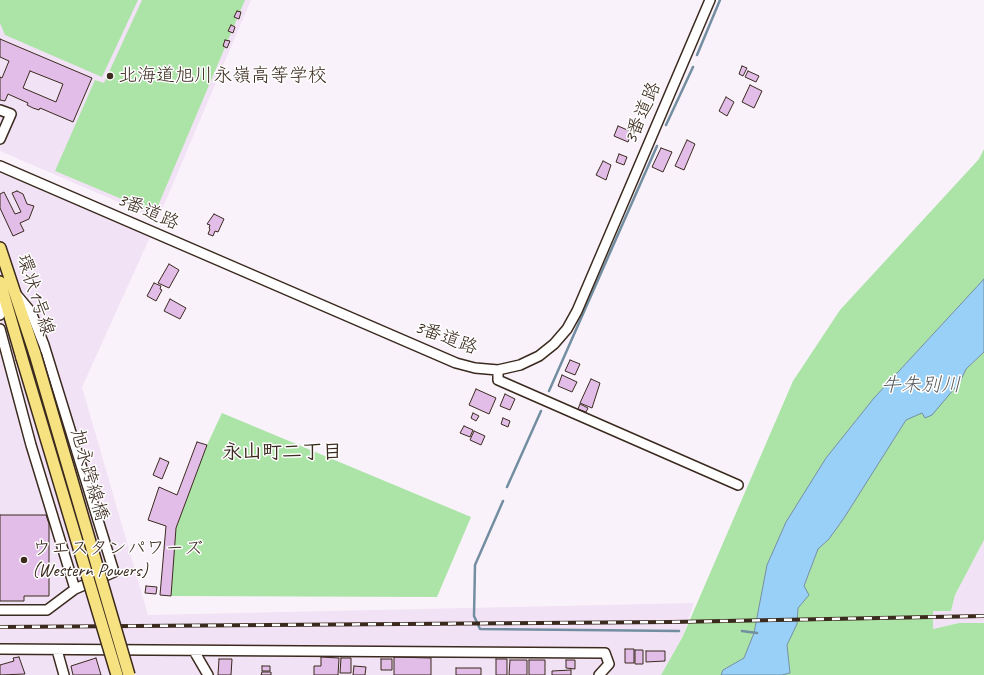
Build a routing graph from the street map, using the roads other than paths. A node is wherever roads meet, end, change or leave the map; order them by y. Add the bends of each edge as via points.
1 (710, 0) edge
2 (0, 110) edge
3 (0, 139) edge
4 (0, 166) edge
5 (0, 248) edge
6 (0, 282) edge
7 (9, 293) junction
8 (0, 315) edge
9 (0, 329) edge
10 (35, 354) joint
11 (22, 358) joint
12 (498, 370) junction
13 (738, 485) dead end
14 (75, 589) junction
15 (0, 610) edge
16 (0, 649) edge
17 (57, 650) junction
18 (194, 650) junction
19 (64, 675) edge
20 (117, 675) edge
21 (129, 675) edge
22 (208, 675) edge
23 (599, 675) edge

1 - 12 street, 3番道路 via 567,329 539,356 520,365
2 - 3 street via 11,114
4 - 12 street, 3番道路 via 456,363
5 - 7 main road, 環状1号線
6 - 7 main road, 環状1号線
7 - 8 street
7 - 10 main road, 環状1号線
7 - 11 main road, 環状1号線
7 - 14 street via 31,312 44,345 114,572
9 - 14 street via 31,445
10 - 21 main road, 旭永跨線橋, bridge
11 - 20 main road, 旭永跨線橋, bridge
12 - 13 street via 498,380
14 - 15 street via 47,610
16 - 17 street
17 - 18 street
17 - 19 street
18 - 22 street
18 - 23 street via 605,653 609,664

